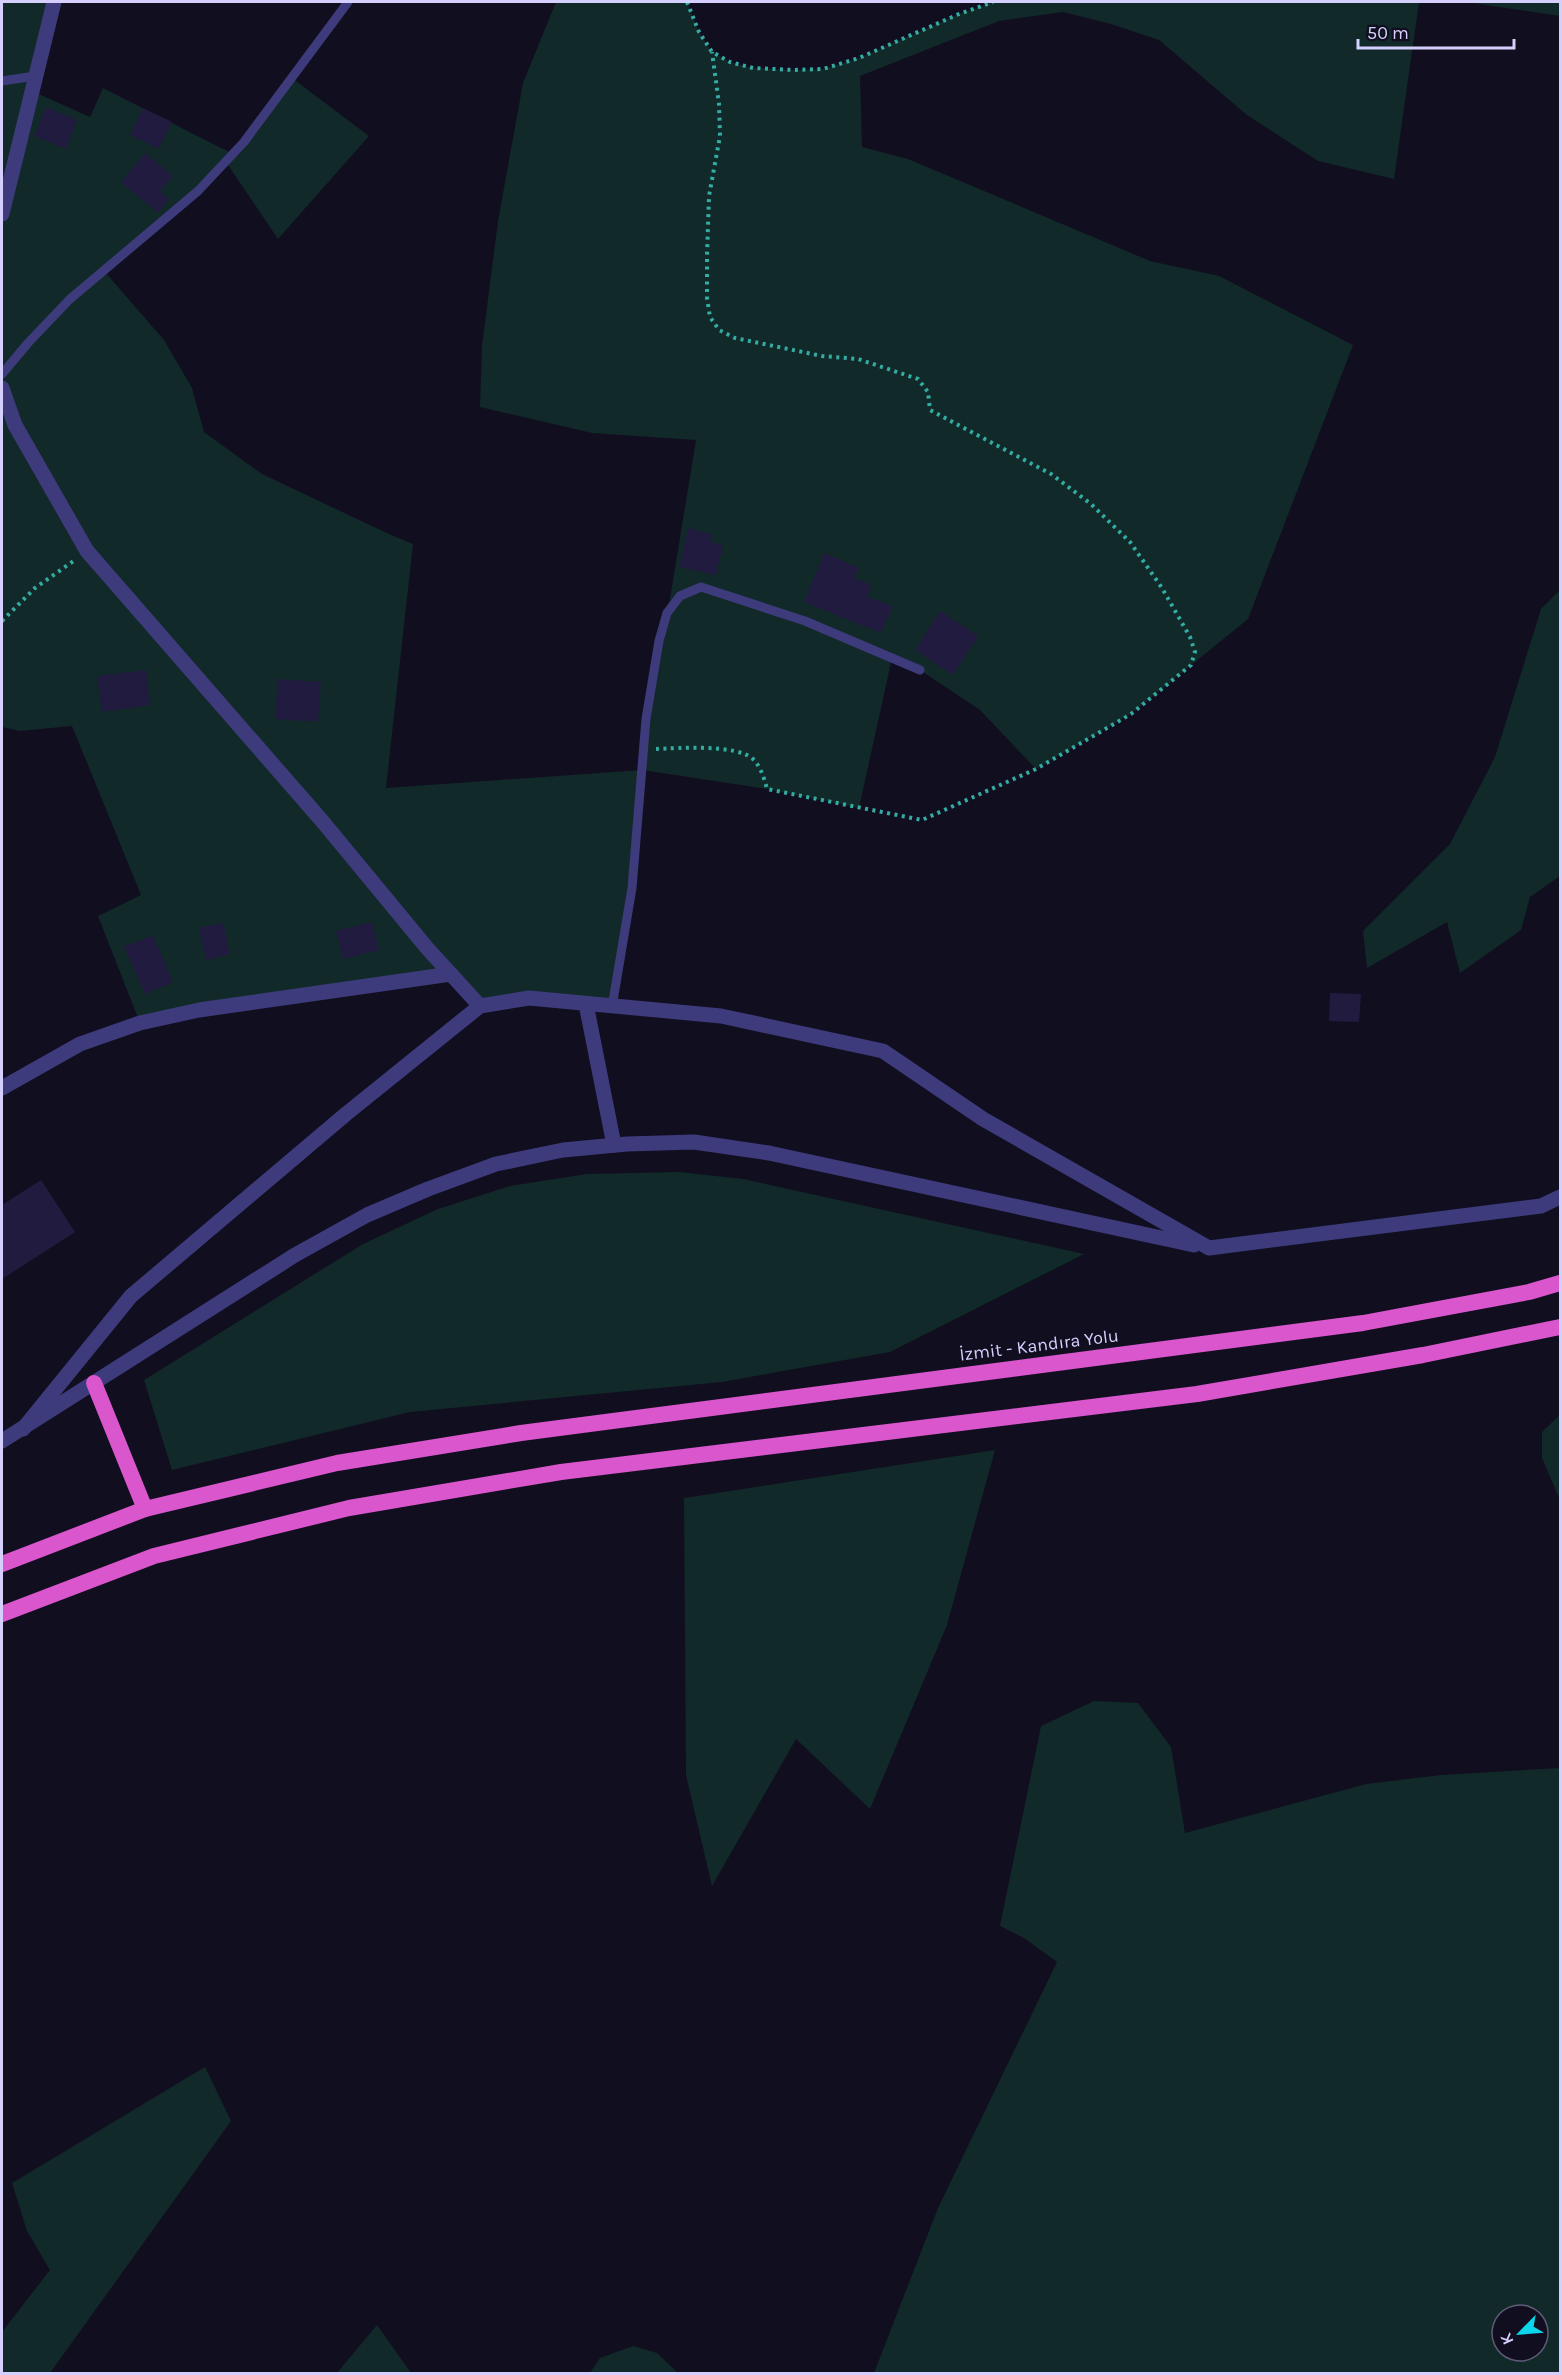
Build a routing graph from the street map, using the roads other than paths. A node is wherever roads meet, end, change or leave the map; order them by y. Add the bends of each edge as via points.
1 (54, 2) edge
2 (348, 2) edge
3 (36, 76) junction
4 (2, 81) edge
5 (2, 214) edge
6 (2, 374) edge
7 (2, 388) edge
8 (920, 670) dead end
9 (451, 974) junction
10 (586, 1004) junction
11 (480, 1006) junction
12 (612, 1007) junction
13 (2, 1088) edge
14 (614, 1145) junction
15 (1560, 1197) edge
16 (1209, 1248) junction
17 (1560, 1283) edge
18 (1560, 1327) edge
19 (94, 1383) junction
20 (22, 1429) junction
21 (2, 1441) edge
22 (145, 1509) junction
23 (2, 1564) edge
24 (2, 1614) edge

1 - 3 street
2 - 6 lane via 233,154 198,191 70,299
3 - 4 lane
3 - 5 street
7 - 9 street via 15,425 87,551
8 - 12 lane via 805,621 701,587 680,596 667,613 659,641 644,749 632,888
9 - 11 street
9 - 13 street via 199,1010 140,1023 80,1044
10 - 11 street via 529,998
10 - 12 street
10 - 14 street
11 - 20 street via 131,1296
12 - 16 street via 721,1016 883,1051 983,1119
14 - 16 street via 694,1142 769,1153
14 - 19 street via 563,1150 496,1164 377,1211 295,1255
15 - 16 street via 1541,1206
17 - 22 highway, İzmit - Kandıra Yolu via 1363,1323 521,1433 337,1463
18 - 24 highway via 1197,1394 561,1472 349,1508 154,1556
19 - 20 street
19 - 22 highway
20 - 21 street
22 - 23 highway, İzmit - Kandıra Yolu

